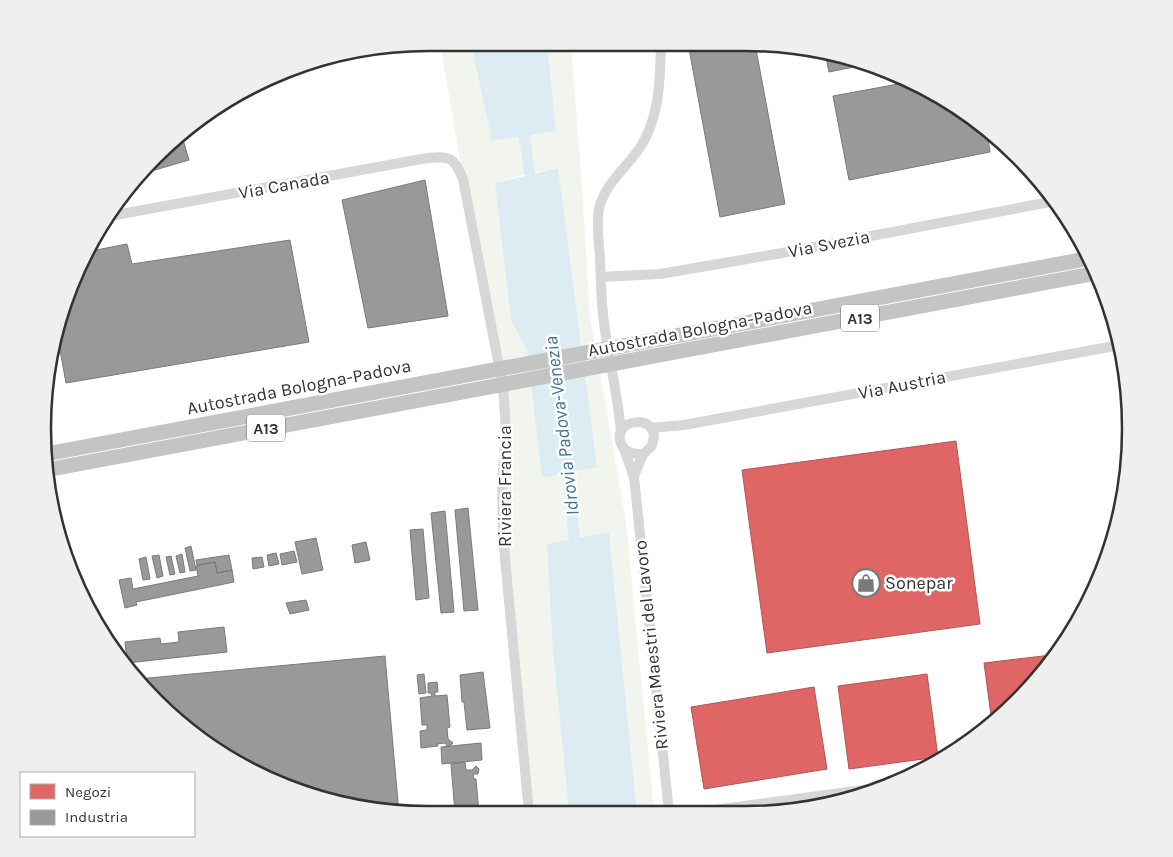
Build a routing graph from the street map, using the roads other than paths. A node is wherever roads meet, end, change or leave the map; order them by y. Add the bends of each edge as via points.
1 (660, 51) edge
2 (456, 164) joint
3 (1047, 203) edge
4 (118, 215) edge
5 (1082, 260) edge
6 (1089, 274) edge
7 (601, 277) junction
8 (1113, 345) edge
9 (618, 401) junction
10 (635, 421) junction
11 (684, 425) junction
12 (651, 428) junction
13 (621, 432) junction
14 (653, 442) junction
15 (624, 449) junction
16 (52, 453) edge
17 (643, 454) junction
18 (53, 469) edge
19 (634, 477) junction
20 (843, 793) edge
21 (528, 806) edge
22 (668, 806) edge
23 (744, 806) edge

1 - 7 street, Riviera Maestri del Lavoro via 657,103 650,131 610,184 599,209
2 - 4 street, Via Canada via 444,157 427,158
2 - 21 street, Riviera Francia via 464,179 503,387 506,431 502,482 503,537
3 - 7 street, Via Svezia via 669,272
5 - 16 highway, Autostrada Bologna-Padova / A13
6 - 18 highway, Autostrada Bologna-Padova / A13
7 - 9 street, Riviera Maestri del Lavoro via 604,322
8 - 11 street, Via Austria
9 - 10 street, Riviera Maestri del Lavoro
9 - 13 street, Riviera Maestri del Lavoro
10 - 12 street, Riviera Maestri del Lavoro
10 - 13 street
11 - 12 street, Via Austria
11 - 14 street, Via Austria
12 - 14 street
13 - 15 street, Riviera Maestri del Lavoro
14 - 17 street, Riviera Maestri del Lavoro
15 - 17 street via 633,454
15 - 19 street, Riviera Maestri del Lavoro
17 - 19 street, Riviera Maestri del Lavoro
19 - 22 street, Riviera Maestri del Lavoro
20 - 23 street

